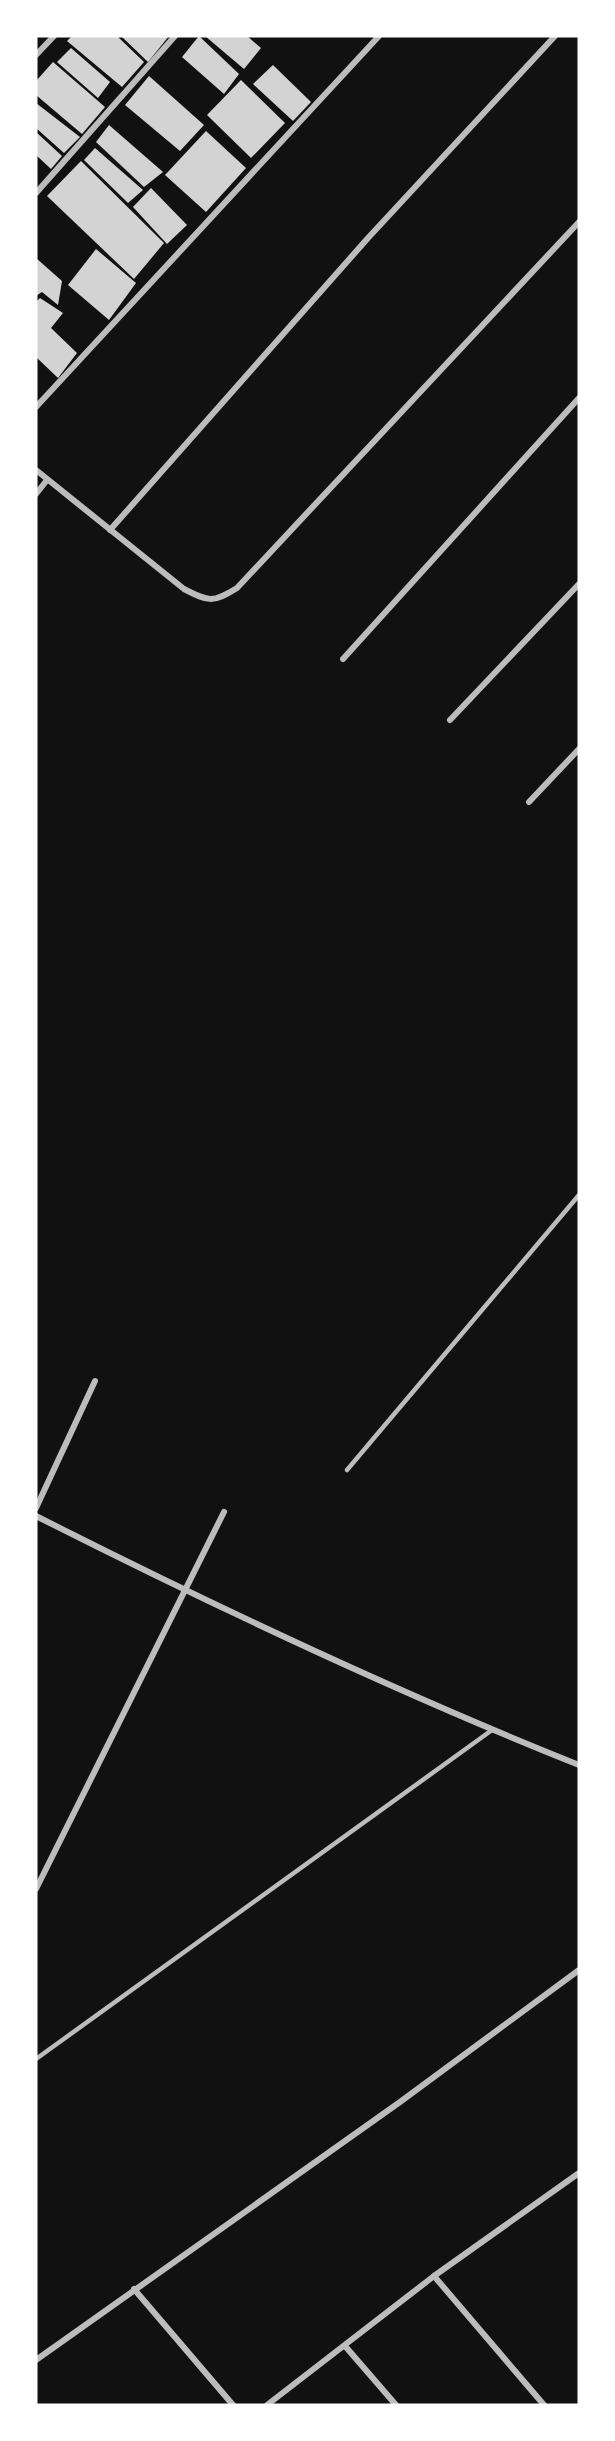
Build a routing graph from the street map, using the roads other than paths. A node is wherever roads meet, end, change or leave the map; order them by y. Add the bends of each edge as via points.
1 (54, 36) edge
2 (176, 36) edge
3 (380, 36) edge
4 (555, 36) edge
5 (36, 55) edge
6 (36, 193) edge
7 (579, 222) edge
8 (579, 398) edge
9 (36, 406) edge
10 (36, 470) edge
11 (47, 480) junction
12 (36, 494) edge
13 (110, 530) junction
14 (579, 584) edge
15 (344, 659) dead end
16 (450, 720) dead end
17 (579, 749) edge
18 (529, 802) dead end
19 (579, 1195) edge
20 (95, 1381) dead end
21 (347, 1470) dead end
22 (36, 1508) edge
23 (224, 1512) dead end
24 (36, 1516) edge
25 (185, 1592) junction
26 (492, 1730) junction
27 (579, 1765) edge
28 (36, 1889) edge
29 (579, 1970) edge
30 (36, 2059) edge
31 (579, 2173) edge
32 (434, 2276) junction
33 (134, 2289) junction
34 (345, 2346) junction
35 (36, 2360) edge
36 (233, 2405) edge
37 (267, 2405) edge
38 (396, 2405) edge
39 (544, 2405) edge

1 - 5 street
2 - 6 street
3 - 9 street
4 - 13 street via 368,238
7 - 13 street via 237,588 220,599 202,599 184,590
8 - 15 street
10 - 11 street
11 - 12 street
11 - 13 street
14 - 16 street
17 - 18 street
19 - 21 lane
20 - 22 street
23 - 25 street
24 - 25 street
25 - 26 street
25 - 28 street
26 - 27 street
26 - 30 lane
29 - 33 street
31 - 32 street
32 - 34 street
32 - 39 street
33 - 35 street
33 - 36 street
34 - 37 street
34 - 38 street

